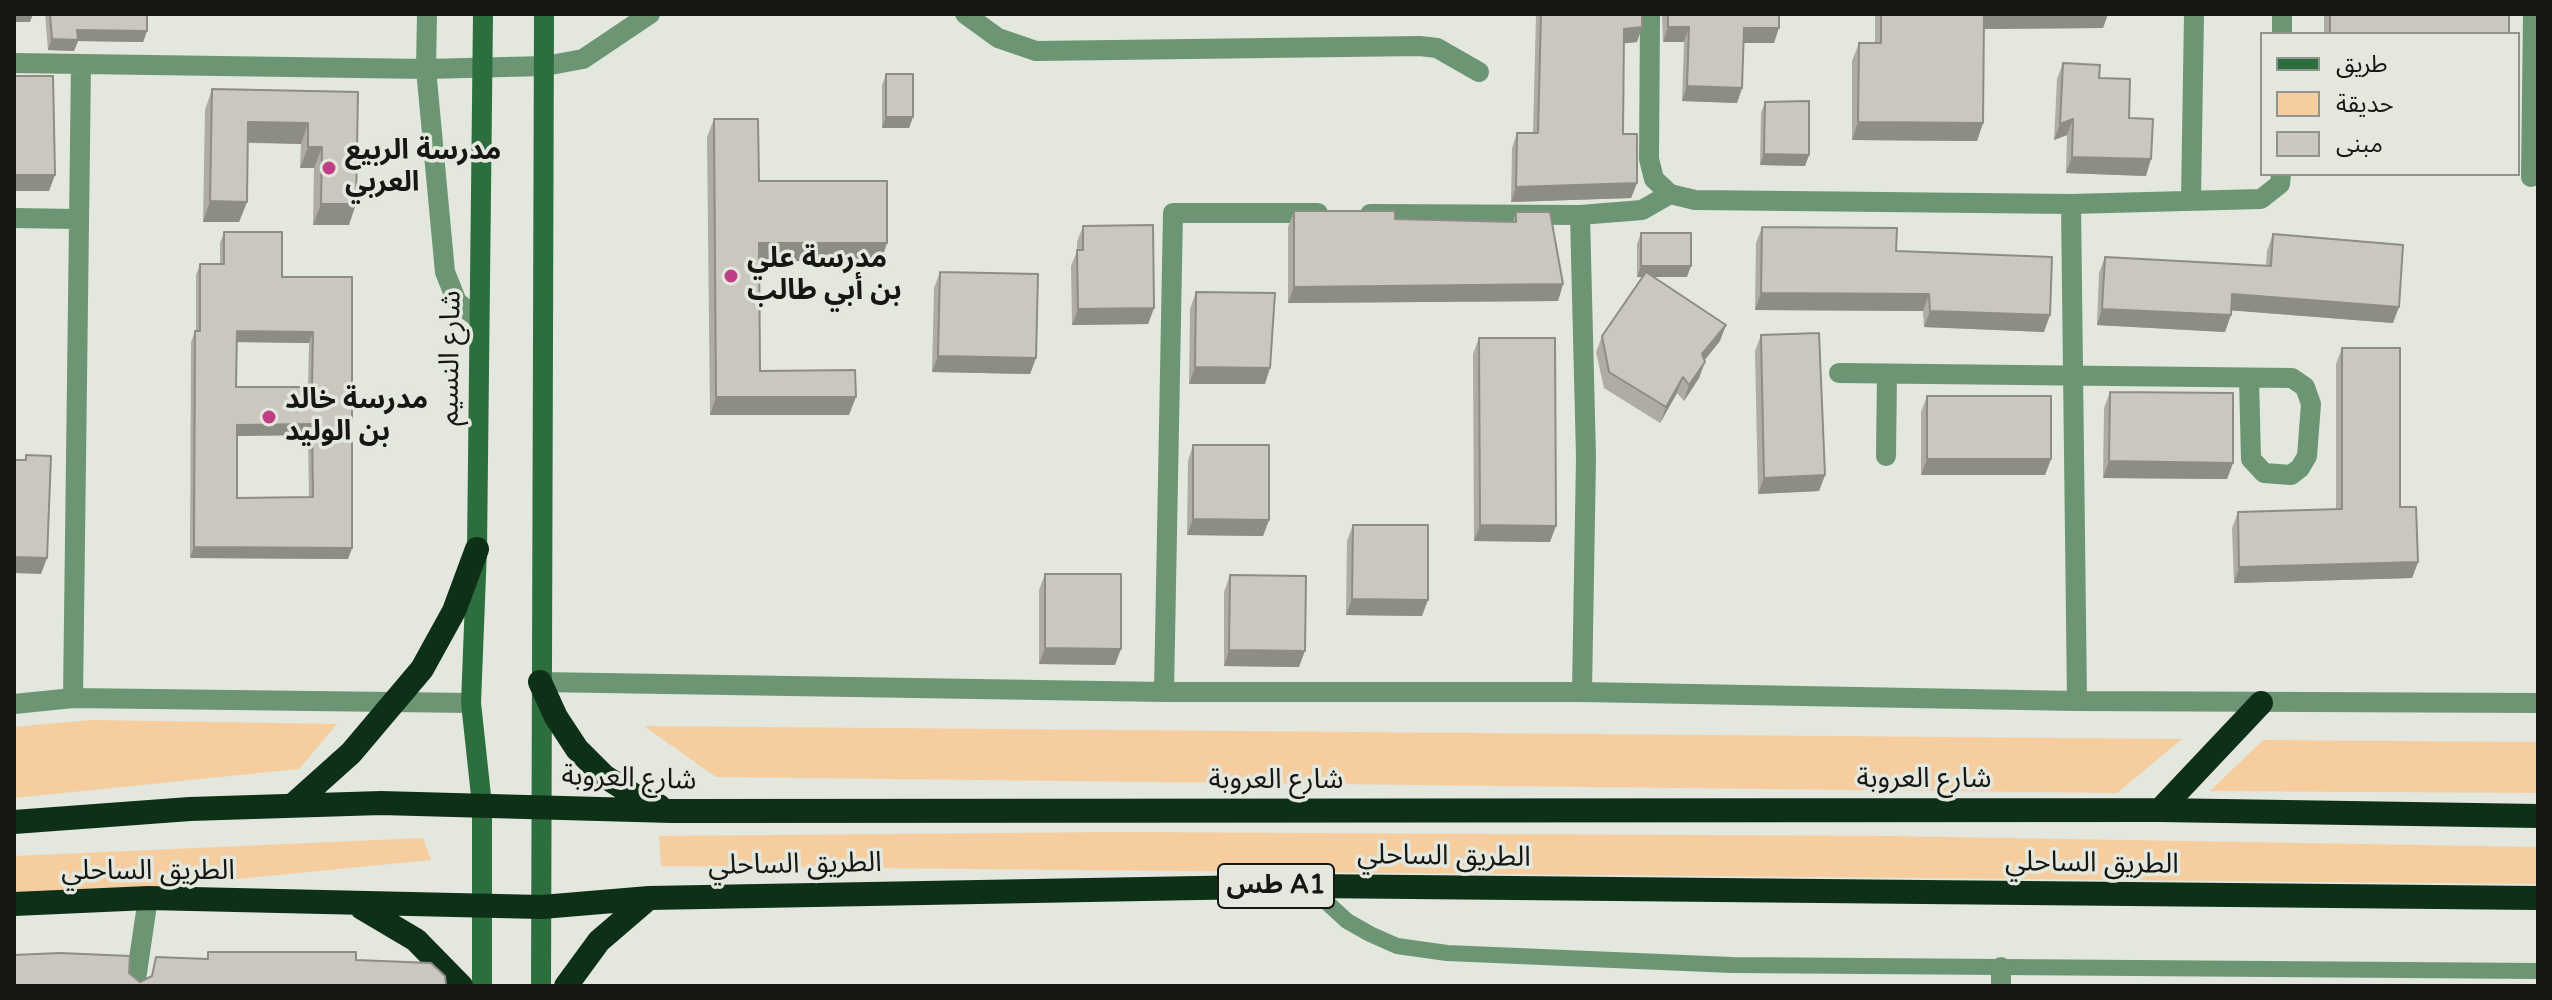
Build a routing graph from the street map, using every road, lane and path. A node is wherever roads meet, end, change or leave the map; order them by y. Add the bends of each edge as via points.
1 (427, 14) edge
2 (483, 14) edge
3 (544, 14) edge
4 (650, 14) edge
5 (965, 14) edge
6 (1650, 14) edge
7 (2194, 14) edge
8 (2533, 14) edge
9 (14, 63) edge
10 (81, 64) junction
11 (545, 66) junction
12 (482, 67) junction
13 (426, 69) junction
14 (1479, 72) dead end
15 (2281, 176) edge
16 (2531, 177) dead end
17 (1670, 194) junction
18 (2191, 200) junction
19 (2071, 204) junction
20 (1580, 215) junction
21 (14, 218) edge
22 (76, 219) junction
23 (479, 319) junction
24 (1839, 373) dead end
25 (1887, 375) junction
26 (2073, 378) junction
27 (2249, 378) junction
28 (1886, 456) dead end
29 (477, 549) junction
30 (540, 682) junction
31 (1164, 692) junction
32 (1582, 692) junction
33 (73, 698) junction
34 (2077, 701) junction
35 (397, 703) junction
36 (471, 703) junction
37 (2261, 703) junction
38 (2538, 703) edge
39 (14, 704) edge
40 (293, 805) junction
41 (482, 805) junction
42 (541, 805) junction
43 (2160, 810) junction
44 (672, 811) junction
45 (2538, 816) edge
46 (14, 822) edge
47 (1309, 886) junction
48 (148, 898) junction
49 (649, 898) junction
50 (2538, 898) edge
51 (14, 904) edge
52 (482, 904) junction
53 (356, 905) junction
54 (542, 907) junction
55 (2538, 971) edge
56 (2001, 976) edge
57 (135, 986) edge
58 (461, 986) edge
59 (482, 986) edge
60 (541, 986) edge
61 (566, 986) edge

1 - 13 street
2 - 12 street, شارع النسيم
3 - 11 street
4 - 11 street via 583,59
5 - 14 street via 998,38 1036,51 1420,46 1437,48
6 - 17 street via 1649,159 1654,179
7 - 18 street
8 - 16 street
9 - 10 street
10 - 13 street
10 - 22 street
11 - 12 street
11 - 30 street
12 - 13 street
12 - 23 street, شارع النسيم
13 - 23 street via 445,272 457,302
15 - 18 street via 2280,184 2261,199
17 - 19 street via 1695,200
17 - 20 street via 1642,210
18 - 19 street
19 - 26 street
20 - 31 street via 1173,213
20 - 32 street via 1586,457
21 - 22 street
22 - 33 street
23 - 29 street, شارع النسيم
24 - 25 street
25 - 26 street
25 - 28 street
26 - 27 street
26 - 34 street
27 - 27 street via 2251,459 2264,473 2291,475 2307,456 2310,395 2292,378
29 - 35 highway via 439,641
29 - 36 street, شارع النسيم
30 - 31 street
30 - 42 street
30 - 44 highway via 577,749 604,776
31 - 32 street
32 - 34 street
33 - 35 street
33 - 39 street
34 - 37 street
35 - 36 street
35 - 40 highway
36 - 41 street, شارع النسيم
37 - 38 street
37 - 43 highway
40 - 41 highway, شارع العروبة
40 - 46 highway, شارع العروبة
41 - 42 highway, شارع العروبة
41 - 52 street, شارع النسيم
42 - 44 highway, شارع العروبة
42 - 54 street
43 - 44 highway, شارع العروبة
43 - 45 highway, شارع العروبة
47 - 49 highway, الطريق الساحلي / طس A1
47 - 50 highway, الطريق الساحلي / طس A1
47 - 56 lane via 1347,921 1370,934 1397,946 1447,953
48 - 51 highway, الطريق الساحلي / طس A1
48 - 53 highway, الطريق الساحلي / طس A1
48 - 57 street
49 - 54 highway, الطريق الساحلي / طس A1
49 - 61 highway via 599,941
52 - 53 highway, الطريق الساحلي / طس A1
52 - 54 highway, الطريق الساحلي / طس A1
52 - 59 street, شارع النسيم
53 - 58 highway via 416,940
54 - 60 street
55 - 56 lane

